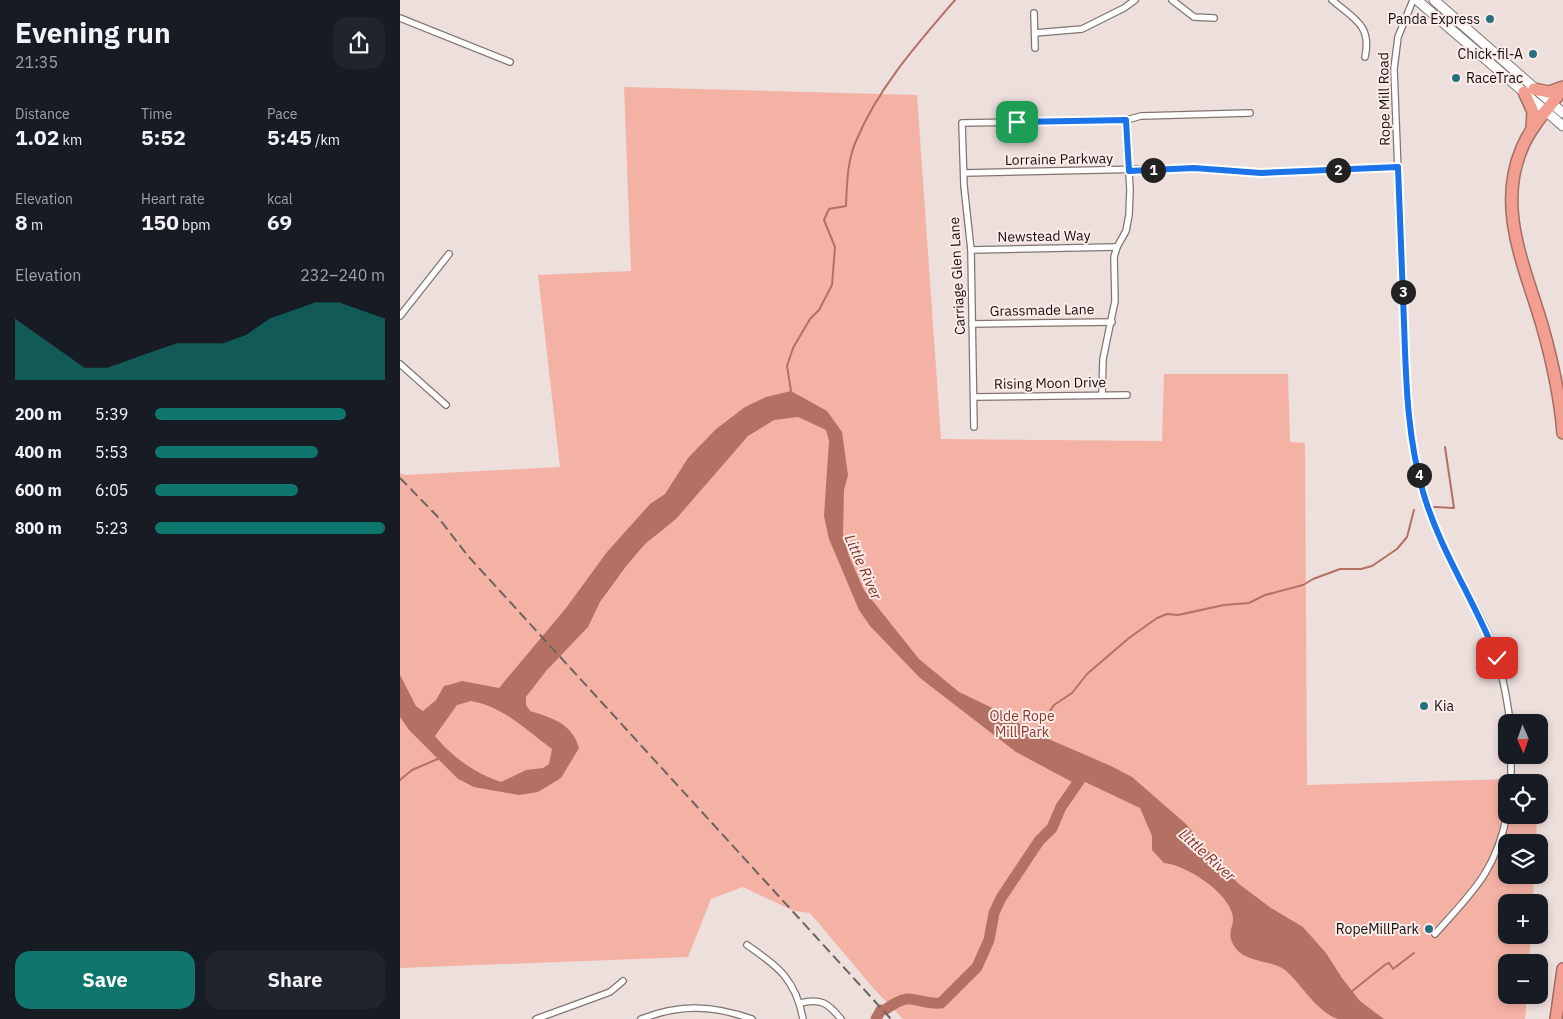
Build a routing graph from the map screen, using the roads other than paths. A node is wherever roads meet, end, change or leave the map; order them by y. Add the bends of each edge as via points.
1 (1135, 0) edge
2 (1172, 0) edge
3 (1332, 0) edge
4 (1413, 0) edge
5 (1417, 0) edge
6 (1436, 1) edge
7 (1034, 13) dead end
8 (400, 18) edge
9 (1214, 18) dead end
10 (1035, 32) junction
11 (1035, 48) dead end
12 (1365, 57) dead end
13 (510, 62) dead end
14 (1563, 88) edge
15 (1529, 91) junction
16 (1549, 107) junction
17 (1250, 113) dead end
18 (1563, 113) edge
19 (1126, 120) junction
20 (1563, 126) edge
21 (1532, 128) junction
22 (1398, 167) junction
23 (1129, 171) junction
24 (964, 173) junction
25 (1117, 247) junction
26 (971, 250) junction
27 (449, 254) dead end
28 (400, 316) edge
29 (1112, 322) junction
30 (972, 324) junction
31 (400, 364) edge
32 (1102, 395) junction
33 (1127, 395) dead end
34 (974, 397) junction
35 (446, 405) dead end
36 (974, 427) dead end
37 (1563, 433) edge
38 (1509, 714) edge
39 (1505, 824) edge
40 (1435, 934) dead end
41 (747, 945) dead end
42 (1563, 969) edge
43 (623, 981) dead end
44 (800, 1003) junction
45 (536, 1019) edge
46 (641, 1019) edge
47 (752, 1019) edge
48 (803, 1019) edge
49 (841, 1019) edge
50 (1556, 1019) edge

1 - 10 street via 1082,30
2 - 9 street via 1194,17
3 - 12 street via 1366,32
4 - 22 street, Rope Mill Road via 1398,36 1394,58
5 - 15 main road
6 - 15 main road
7 - 10 street
8 - 13 street
10 - 11 street
14 - 15 highway via 1549,92
14 - 16 highway
15 - 16 main road
15 - 21 highway via 1534,112
16 - 18 main road
16 - 20 main road
16 - 21 highway
17 - 19 street via 1141,116
19 - 23 street
19 - 24 street, Carriage Glen Lane via 962,123
21 - 37 highway via 1514,170 1511,213 1554,372
22 - 23 street, Lorraine Parkway via 1261,173 1194,168
22 - 38 street, Rope Mill Road via 1407,399 1414,455 1435,527 1497,658
23 - 24 street, Lorraine Parkway
23 - 25 street via 1129,216
24 - 26 street, Carriage Glen Lane
25 - 26 street, Newstead Way
25 - 29 street
26 - 30 street, Carriage Glen Lane
27 - 28 street
29 - 30 street, Grassmade Lane
29 - 32 street via 1103,359
30 - 34 street, Carriage Glen Lane
31 - 35 street
32 - 33 street, Rising Moon Drive
32 - 34 street, Rising Moon Drive
34 - 36 street, Carriage Glen Lane
39 - 40 street via 1481,883
41 - 44 street via 785,975
42 - 50 highway
43 - 45 street via 610,992
44 - 48 street
44 - 49 street via 824,1002
46 - 47 street via 661,1012 709,1008

